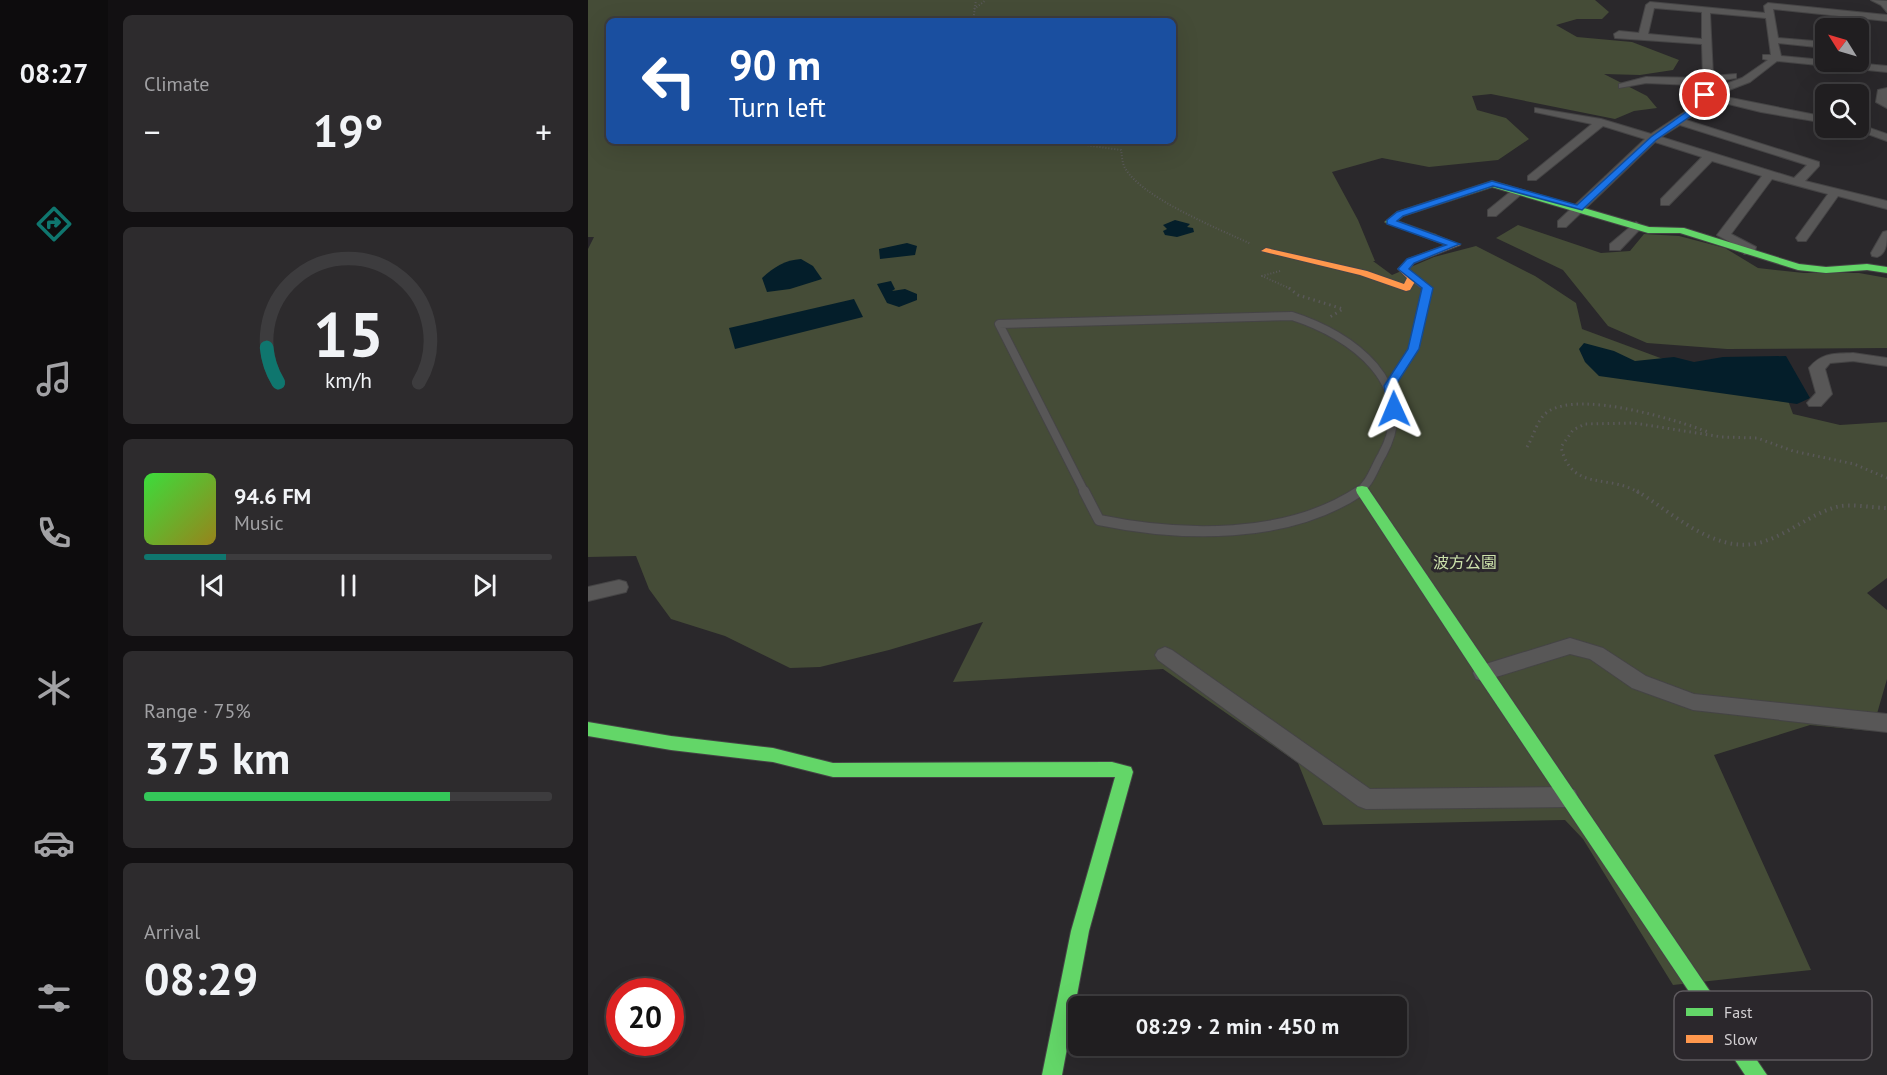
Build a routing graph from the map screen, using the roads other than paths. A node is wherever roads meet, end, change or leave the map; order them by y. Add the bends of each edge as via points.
1 (1875, 0) edge
2 (1768, 7) edge
3 (1887, 9) edge
4 (1706, 10) junction
5 (1887, 18) edge
6 (1618, 36) dead end
7 (1643, 36) junction
8 (1773, 40) junction
9 (1707, 42) junction
10 (1815, 44) edge
11 (1776, 57) junction
12 (1887, 69) edge
13 (1708, 80) junction
14 (1623, 86) dead end
15 (1887, 92) edge
16 (1705, 95) junction
17 (1887, 105) edge
18 (1539, 110) dead end
19 (1815, 118) edge
20 (1678, 121) junction
21 (1601, 122) junction
22 (1887, 123) edge
23 (1869, 130) edge
24 (1874, 131) junction
25 (1653, 138) junction
26 (1887, 138) edge
27 (1710, 156) junction
28 (1768, 175) junction
29 (1532, 178) dead end
30 (1797, 182) junction
31 (1518, 191) junction
32 (1835, 192) junction
33 (1665, 202) dead end
34 (1887, 205) edge
35 (1579, 208) junction
36 (1492, 213) dead end
37 (1562, 224) dead end
38 (1636, 226) junction
39 (1887, 235) edge
40 (1802, 238) dead end
41 (1615, 247) dead end
42 (1266, 251) road end
43 (1749, 251) junction
44 (1876, 253) dead end
45 (1887, 270) edge
46 (1412, 278) junction
47 (1887, 362) edge
48 (1389, 386) junction
49 (1815, 403) dead end
50 (1362, 490) junction
51 (619, 587) dead end
52 (588, 594) edge
53 (1165, 655) dead end
54 (1483, 673) junction
55 (1887, 723) edge
56 (588, 729) edge
57 (1567, 797) junction
58 (1700, 991) edge
59 (1747, 1060) edge
60 (1052, 1075) edge
61 (1757, 1075) edge

1 - 3 street via 1885,3
2 - 4 street
2 - 5 street via 1831,16
2 - 8 street
4 - 7 street via 1650,5
4 - 9 street
6 - 7 street
7 - 9 street
8 - 10 street
8 - 11 street
9 - 13 street
11 - 12 street
11 - 13 street via 1761,58 1735,76
11 - 16 street via 1746,80
13 - 14 street via 1646,80
15 - 17 street via 1880,96
16 - 19 street
16 - 20 street via 1696,109
18 - 21 street
20 - 25 street
20 - 30 street via 1815,164
21 - 25 street
21 - 29 street
22 - 24 street
23 - 24 street
24 - 26 street
25 - 27 street
25 - 35 street
27 - 28 street
27 - 33 street
28 - 30 street
28 - 43 street via 1723,235 1750,247
30 - 32 street
31 - 35 street
31 - 36 street
31 - 46 street via 1492,184 1390,222 1455,244 1411,261 1403,269
32 - 34 street
32 - 40 street
35 - 37 street
35 - 38 street
38 - 41 street
38 - 43 street via 1681,230
39 - 44 street
42 - 46 street via 1363,273 1406,288
43 - 45 street via 1798,267
46 - 48 lane via 1427,288 1413,349
47 - 49 street via 1853,357 1826,359 1817,368 1824,394
48 - 50 lane via 1394,409 1393,434
48 - 50 lane via 1346,339 1292,316 999,324 1099,520 1146,531 1198,533 1268,527 1323,509
50 - 54 street
51 - 52 street
53 - 57 street via 1366,799
54 - 55 street via 1570,646 1596,653 1639,682 1693,702
54 - 57 street
56 - 60 street via 773,754 833,770 986,768 1125,772 1080,931
57 - 58 street
59 - 61 street

